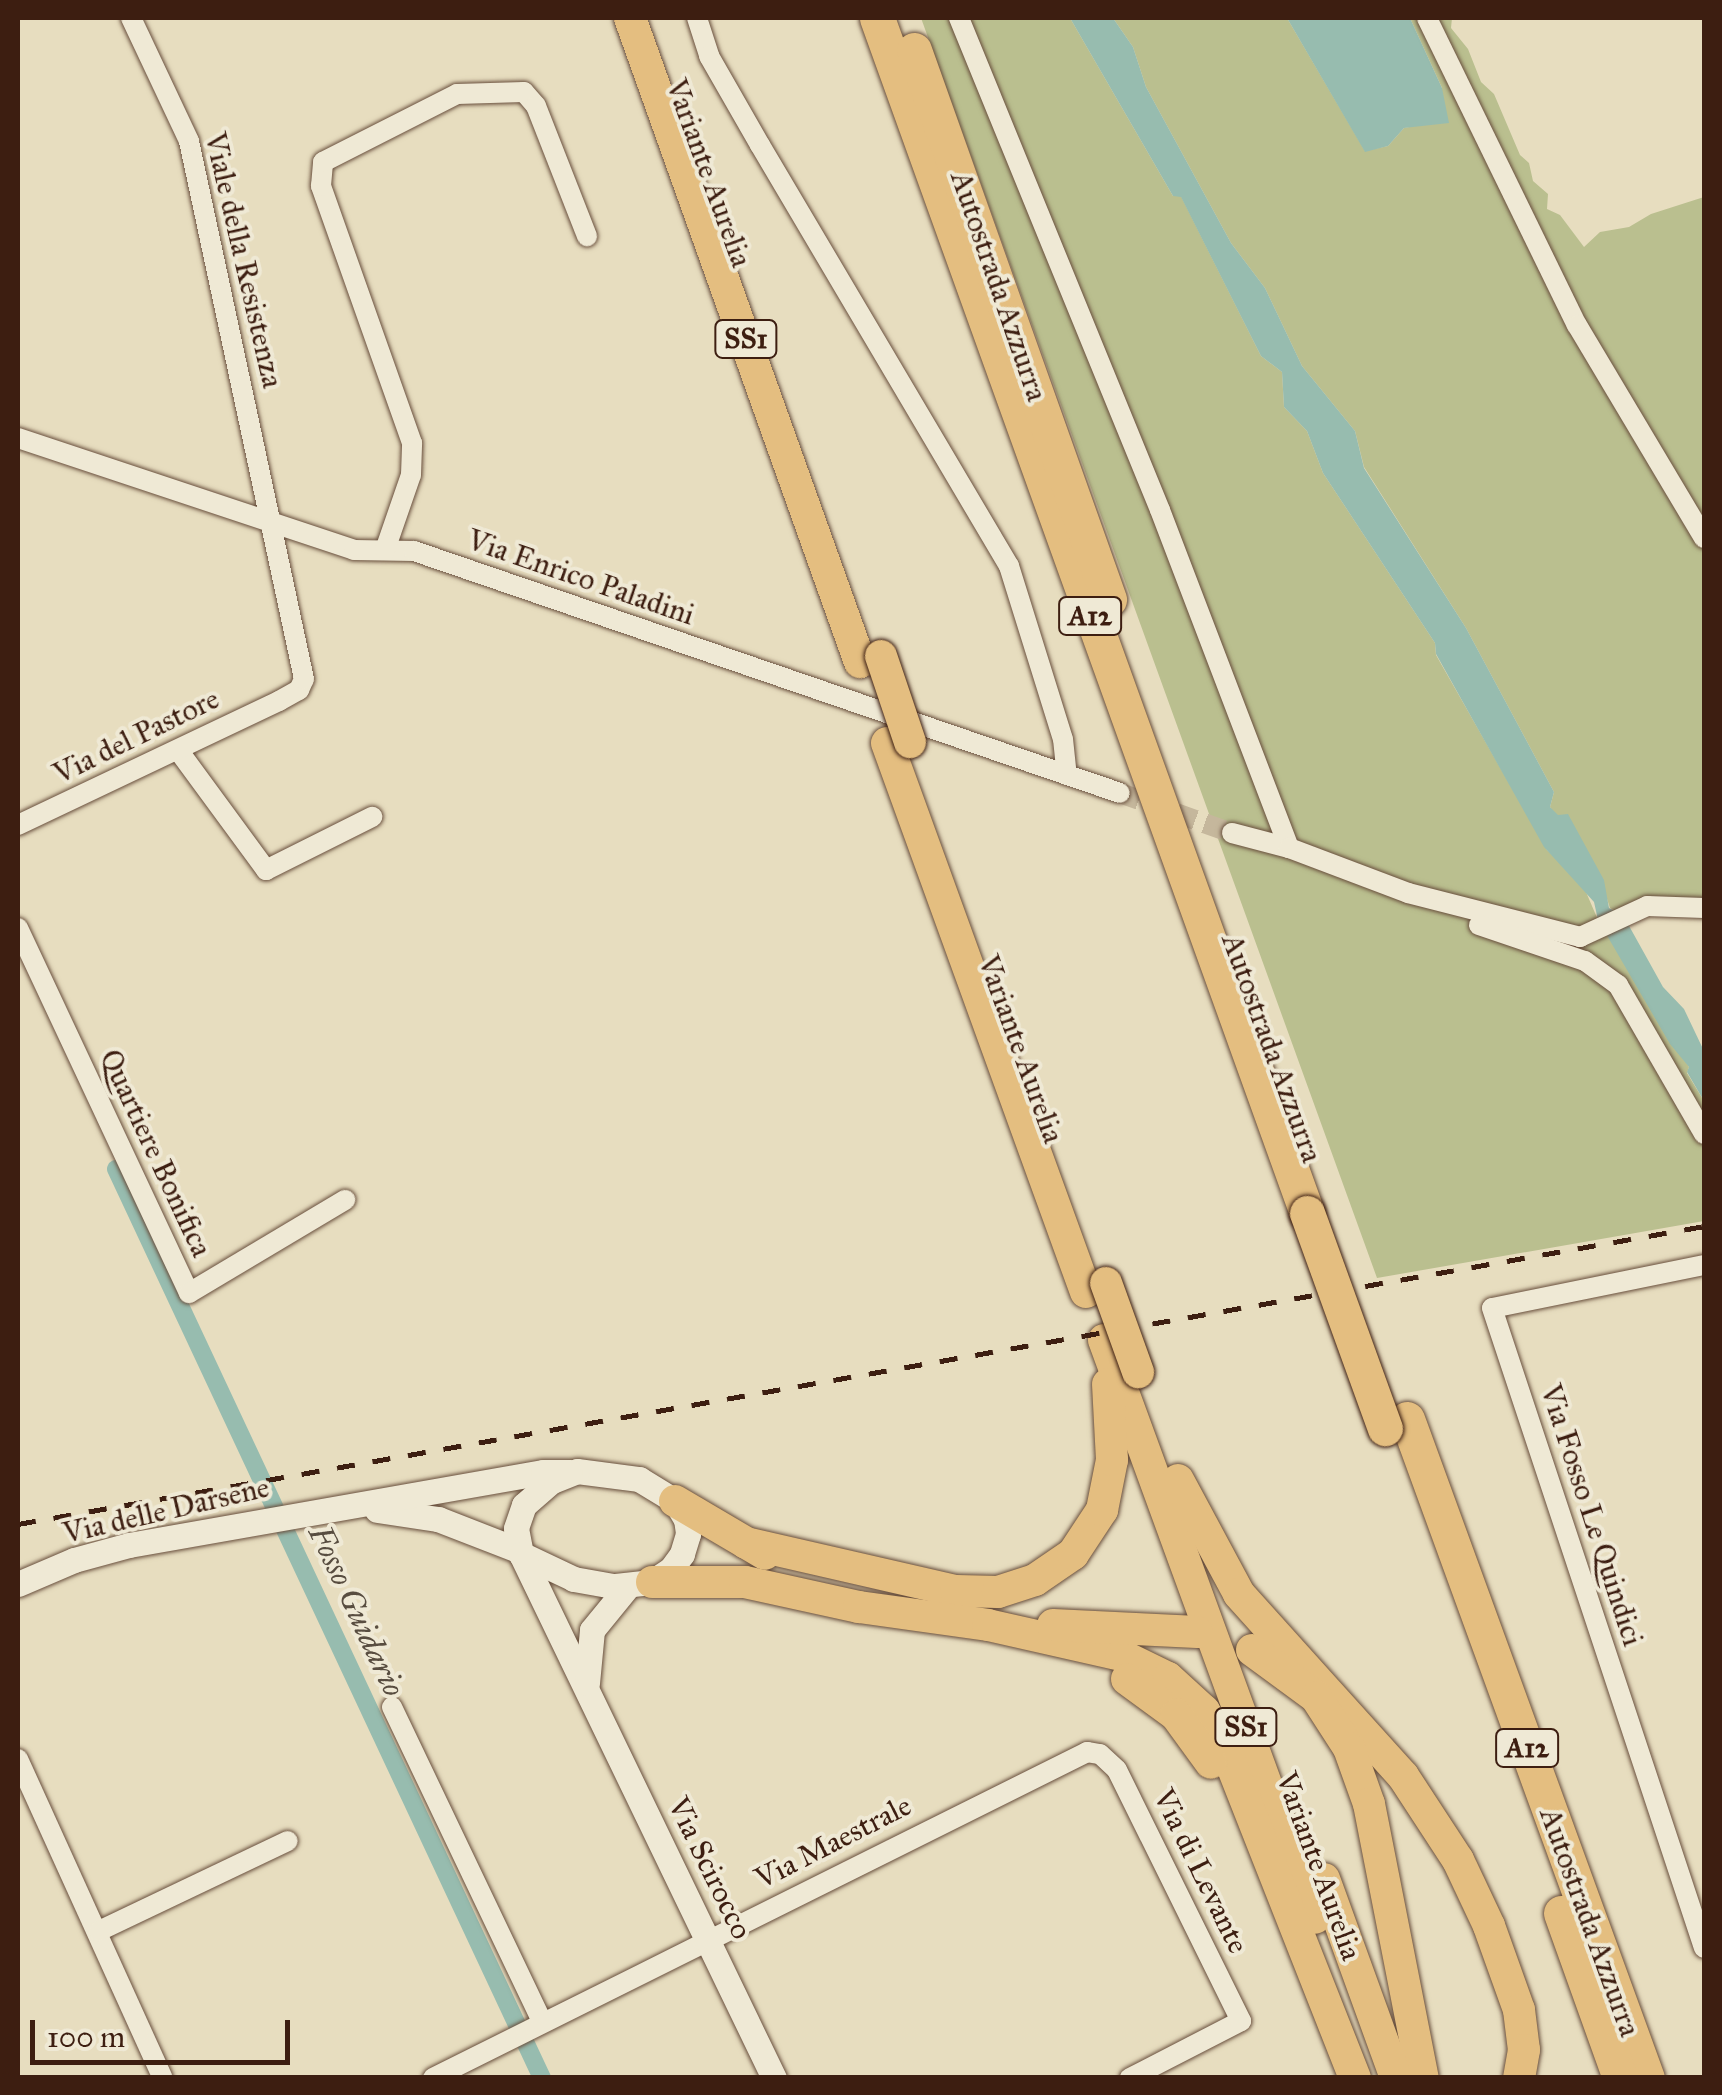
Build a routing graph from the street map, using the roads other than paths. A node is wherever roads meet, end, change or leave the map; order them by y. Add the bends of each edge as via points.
1 (131, 18) edge
2 (630, 18) edge
3 (653, 18) edge
4 (697, 18) edge
5 (877, 18) edge
6 (902, 18) edge
7 (959, 18) edge
8 (1427, 18) edge
9 (587, 236) dead end
10 (18, 438) edge
11 (274, 524) junction
12 (1704, 538) edge
13 (385, 550) junction
14 (870, 659) junction
15 (178, 750) junction
16 (1067, 775) junction
17 (1120, 793) tunnel mouth
18 (372, 817) dead end
19 (18, 825) edge
20 (1232, 834) tunnel mouth
21 (1288, 848) junction
22 (1378, 882) junction
23 (1704, 908) edge
24 (18, 928) edge
25 (1704, 1134) edge
26 (345, 1200) dead end
27 (1318, 1210) junction
28 (1704, 1264) edge
29 (1096, 1288) junction
30 (1121, 1377) junction
31 (1396, 1424) junction
32 (570, 1472) junction
33 (1178, 1480) junction
34 (675, 1501) junction
35 (332, 1508) junction
36 (746, 1543) junction
37 (521, 1553) junction
38 (18, 1584) edge
39 (640, 1584) junction
40 (938, 1616) junction
41 (988, 1625) junction
42 (1198, 1632) dead end
43 (1252, 1650) dead end
44 (587, 1688) junction
45 (392, 1707) dead end
46 (1100, 1754) joint
47 (18, 1759) edge
48 (288, 1841) dead end
49 (99, 1931) junction
50 (708, 1938) junction
51 (1704, 1948) edge
52 (538, 2024) junction
53 (163, 2078) edge
54 (434, 2078) edge
55 (774, 2078) edge
56 (1130, 2078) edge
57 (1336, 2078) edge
58 (1355, 2078) edge
59 (1372, 2078) edge
60 (1396, 2078) edge
61 (1423, 2078) edge
62 (1519, 2078) edge
63 (1620, 2078) edge
64 (1647, 2078) edge

1 - 11 street, Viale della Resistenza via 188,142
2 - 14 highway, Variante Aurelia / SS1
3 - 14 highway, Variante Aurelia / SS1
4 - 16 street via 743,116 1008,566 1063,740
5 - 27 highway, Autostrada Azzurra / A12
6 - 27 highway, Autostrada Azzurra / A12
7 - 21 street via 1160,510
8 - 12 street via 1578,325
9 - 13 street via 536,106 524,92 457,94 323,162 321,186 412,443 412,475
10 - 11 street, Via Enrico Paladini
11 - 13 street, Via Enrico Paladini via 354,550
11 - 15 street, Via del Pastore via 304,675 298,690
13 - 16 street, Via Enrico Paladini via 414,551
14 - 29 highway, Variante Aurelia / SS1
15 - 18 street via 266,870
15 - 19 street, Via del Pastore
16 - 17 street, Via Enrico Paladini
20 - 21 street
21 - 22 street
22 - 23 street via 1580,937 1634,910
22 - 25 street via 1387,894 1584,961 1618,985
24 - 26 street, Quartiere Bonifica via 189,1293
27 - 31 highway, Autostrada Azzurra / A12
28 - 51 street, Via Fosso Le Quindici via 1492,1308
29 - 30 highway, Variante Aurelia / SS1, bridge
29 - 30 highway, Variante Aurelia / SS1 via 1104,1340
30 - 33 highway, Variante Aurelia / SS1
30 - 36 highway via 1102,1510 1073,1554 1035,1580 992,1593 956,1591
30 - 59 highway, Variante Aurelia / SS1
31 - 63 highway, Autostrada Azzurra / A12
31 - 64 highway, Autostrada Azzurra / A12
32 - 34 street via 639,1479
32 - 35 street, Via delle Darsene
32 - 37 street via 524,1505 516,1528
33 - 60 highway, Variante Aurelia / SS1
33 - 62 highway via 1239,1594 1403,1776 1458,1860 1520,2010
34 - 36 highway
34 - 39 street via 686,1518 686,1545 676,1564
35 - 37 street, Via delle Darsene via 421,1515
35 - 38 street, Via delle Darsene via 105,1550
36 - 40 highway via 812,1575
37 - 39 street via 574,1579
37 - 44 street, Via Scirocco
39 - 40 highway via 745,1582
39 - 44 street, Via Scirocco via 601,1615 589,1638
40 - 41 highway
41 - 42 highway
41 - 57 highway via 1122,1676 1193,1734 1228,1800
41 - 58 highway via 1131,1659 1168,1678 1204,1711 1227,1752
43 - 61 highway via 1316,1696 1356,1766
44 - 50 street, Via Scirocco
45 - 52 street
46 - 50 street, Via Maestrale via 1075,1754
46 - 56 street, Via di Levante via 1117,1770 1241,2021
47 - 49 street
48 - 49 street
49 - 53 street
50 - 52 street, Via Maestrale
50 - 55 street, Via Scirocco
52 - 54 street, Via Maestrale

